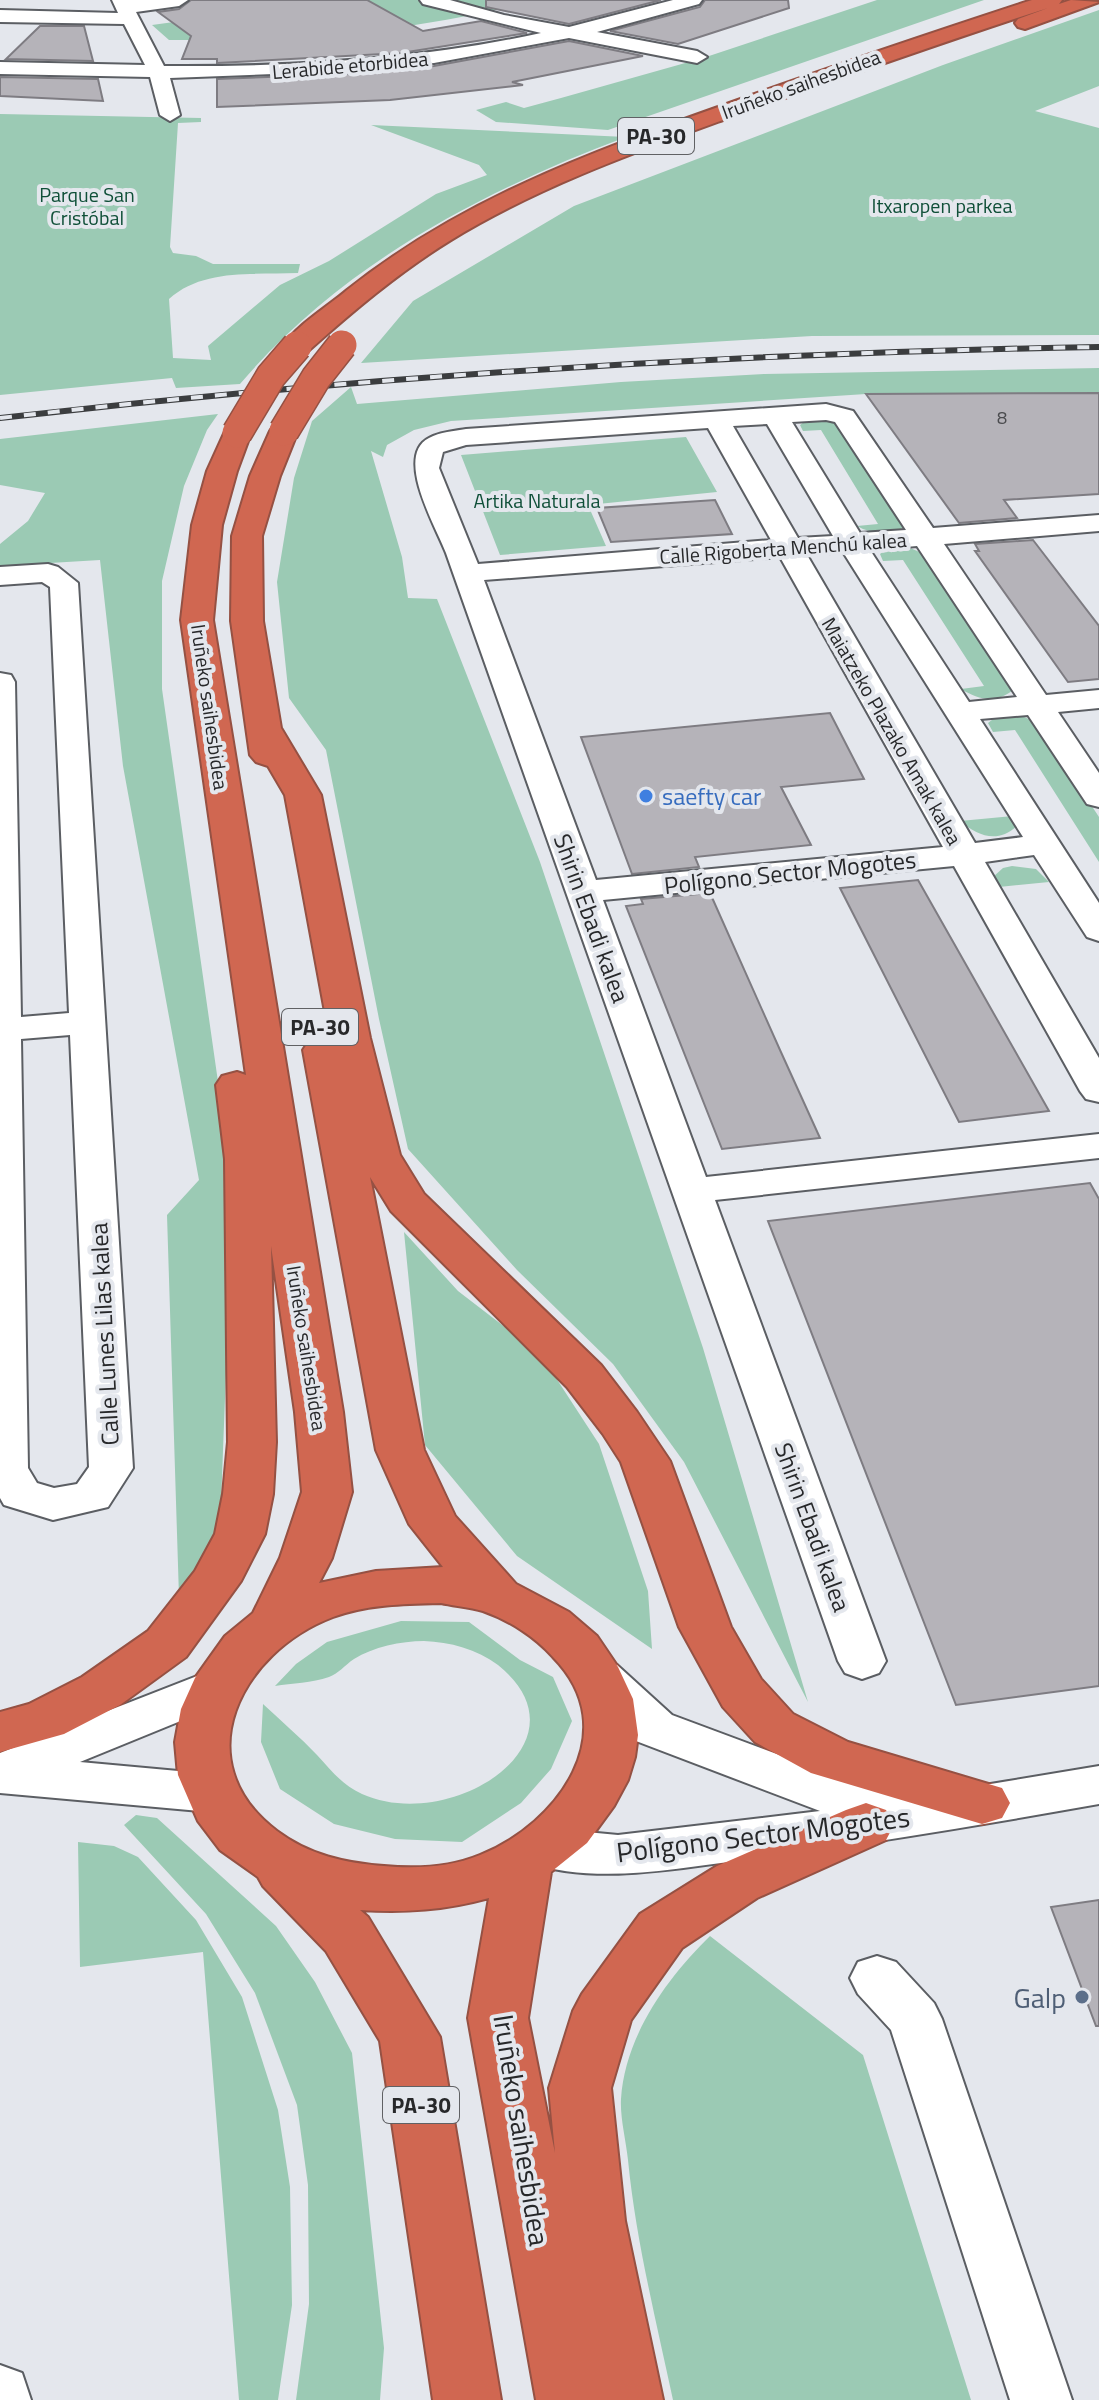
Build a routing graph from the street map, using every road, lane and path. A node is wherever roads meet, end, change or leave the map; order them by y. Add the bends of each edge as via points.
1 (179, 0) edge
2 (429, 0) edge
3 (693, 0) edge
4 (1052, 0) edge
5 (1090, 0) edge
6 (125, 9) edge
7 (0, 16) edge
8 (575, 34) junction
9 (697, 57) dead end
10 (0, 68) edge
11 (159, 74) junction
12 (170, 115) dead end
13 (437, 265) dead end
14 (352, 336) dead end
15 (775, 416) junction
16 (717, 421) junction
17 (1099, 523) edge
18 (927, 537) junction
19 (852, 543) junction
20 (787, 548) junction
21 (467, 573) junction
22 (0, 576) edge
23 (0, 682) edge
24 (1099, 699) edge
25 (1037, 704) junction
26 (960, 712) junction
27 (263, 727) junction
28 (1, 740) edge
29 (215, 757) junction
30 (1099, 797) edge
31 (1044, 844) junction
32 (963, 855) junction
33 (583, 892) junction
34 (1099, 930) edge
35 (87, 1023) junction
36 (1, 1030) edge
37 (1099, 1091) edge
38 (1099, 1146) edge
39 (691, 1191) junction
40 (3, 1328) edge
41 (498, 1597) junction
42 (273, 1625) junction
43 (862, 1661) dead end
44 (600, 1678) junction
45 (215, 1687) junction
46 (0, 1732) edge
47 (0, 1774) edge
48 (1099, 1785) edge
49 (211, 1793) junction
50 (982, 1803) junction
51 (866, 1825) junction
52 (534, 1854) junction
53 (270, 1857) junction
54 (877, 1978) dead end
55 (0, 2393) edge
56 (0, 2400) edge
57 (467, 2400) edge
58 (570, 2400) edge
59 (629, 2400) edge
60 (1041, 2400) edge

1 - 6 street
2 - 8 street
3 - 8 street, Lerabide etorbidea
4 - 29 highway, Iruñeko saihesbidea / PA-30, bridge via 646,140 528,189 442,234 366,286 297,346 271,376 237,433 207,525 197,620
5 - 13 highway, Iruñeko saihesbidea / PA-30 via 671,147 555,195 471,240
6 - 7 street
6 - 11 street
8 - 9 street
8 - 11 street, Lerabide etorbidea via 400,63
10 - 11 street, Lerabide etorbidea
11 - 12 street
14 - 27 highway, PA-30, bridge via 316,378 284,431 247,536 247,621
15 - 16 street
15 - 18 street via 844,416
15 - 19 street
16 - 20 street, Maiatzeko Plazako Amak kalea
16 - 21 street, Shirin Ebadi kalea via 438,442 427,454 426,468
17 - 18 street, Calle Rigoberta Menchú kalea
18 - 19 street, Calle Rigoberta Menchú kalea
18 - 25 street
19 - 20 street, Calle Rigoberta Menchú kalea
19 - 26 street
20 - 21 street, Calle Rigoberta Menchú kalea
20 - 32 street, Maiatzeko Plazako Amak kalea
21 - 33 street, Shirin Ebadi kalea
22 - 35 street, Calle Lunes Lilas kalea via 48,573 64,583
23 - 28 street, Calle Lunes Lilas kalea
24 - 25 street
25 - 26 street
25 - 30 street
26 - 31 street
27 - 41 highway, PA-30 via 400,1450 434,1524
27 - 50 highway via 303,795 378,1155 407,1202 584,1376 620,1423 645,1461 705,1627 742,1693 774,1728 830,1758
28 - 36 street, Calle Lunes Lilas kalea
29 - 42 highway, Iruñeko saihesbidea / PA-30 via 319,1412 327,1492 306,1558
29 - 46 highway via 206,857 247,1159 252,1442 240,1534 215,1581 167,1644 101,1691 45,1720
31 - 32 street, Polígono Sector Mogotes
31 - 34 street
32 - 33 street, Polígono Sector Mogotes
32 - 37 street, Maiatzeko Plazako Amak kalea
33 - 39 street, Shirin Ebadi kalea
35 - 36 street
35 - 40 street, Calle Lunes Lilas kalea via 111,1468 92,1496 53,1504 20,1494 6,1468
36 - 40 street, Calle Lunes Lilas kalea
38 - 39 street
39 - 43 street, Shirin Ebadi kalea
41 - 42 highway, PA-30 via 441,1585 382,1586 324,1600
41 - 44 highway, PA-30 via 541,1617 575,1644
42 - 45 highway, PA-30 via 239,1653
44 - 50 street, Polígono Sector Mogotes via 654,1728 843,1799
44 - 52 highway, PA-30 via 612,1722 607,1767 583,1811
45 - 47 street
45 - 49 highway, PA-30 via 203,1721 201,1757
47 - 49 street
48 - 50 street, Polígono Sector Mogotes
49 - 53 highway, PA-30 via 234,1828
50 - 51 street, Polígono Sector Mogotes
51 - 52 street, Polígono Sector Mogotes via 618,1855
51 - 59 highway via 737,1882 661,1931 603,2011 580,2088 593,2221
52 - 53 highway, PA-30 via 463,1884 395,1891 328,1882
52 - 58 highway, Iruñeko saihesbidea via 498,2018
53 - 57 highway, PA-30 via 347,1934 410,2037
54 - 60 street via 915,2019
55 - 56 street

